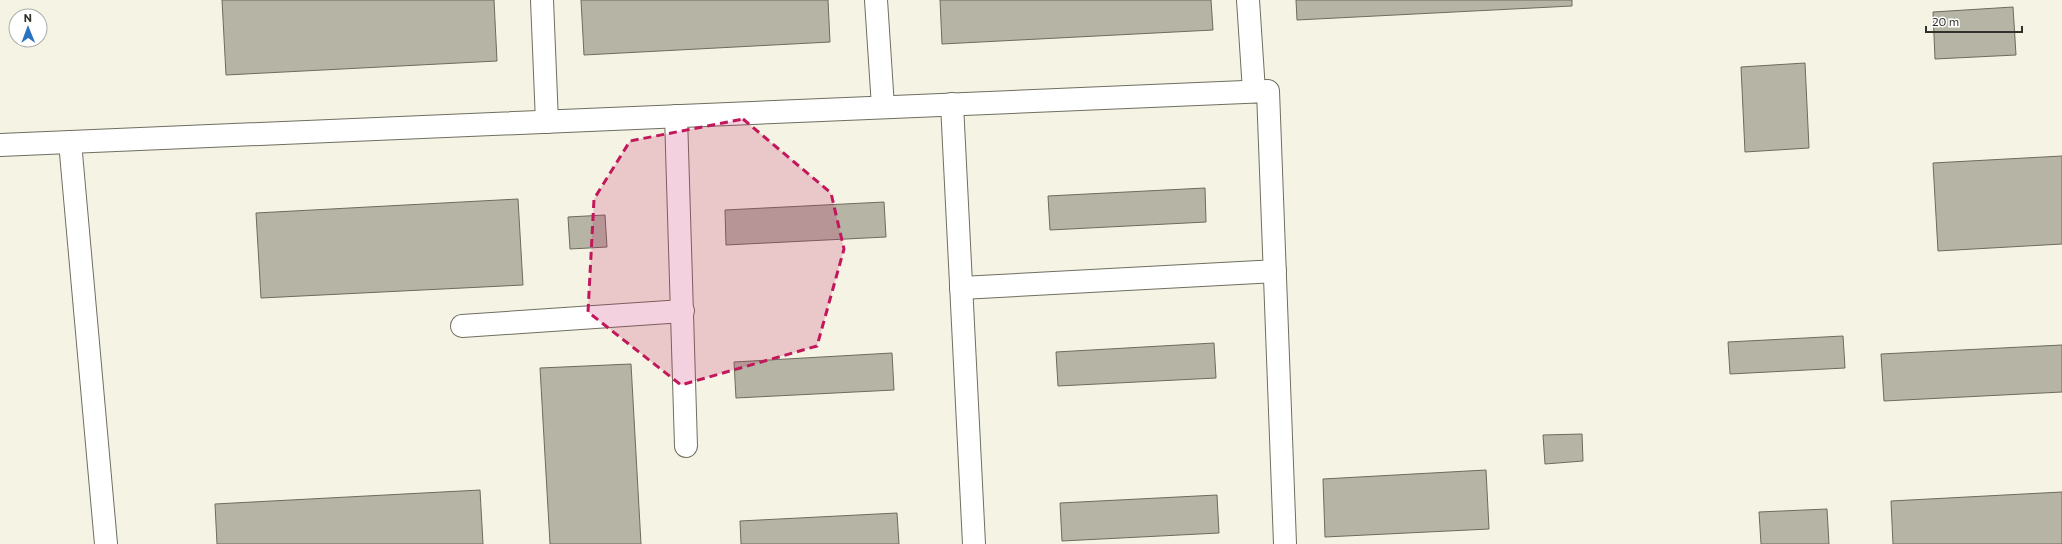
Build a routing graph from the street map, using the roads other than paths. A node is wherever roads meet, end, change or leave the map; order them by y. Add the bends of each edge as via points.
1 (542, 0) edge
2 (876, 0) edge
3 (1248, 0) edge
4 (1254, 91) junction
5 (952, 104) junction
6 (883, 107) junction
7 (676, 116) junction
8 (547, 122) junction
9 (70, 142) junction
10 (0, 145) edge
11 (1275, 271) junction
12 (961, 288) junction
13 (683, 311) junction
14 (462, 326) dead end
15 (686, 446) dead end
16 (106, 544) edge
17 (974, 544) edge
18 (1285, 544) edge

1 - 8 lane
2 - 6 lane
3 - 4 lane
4 - 5 lane
4 - 11 lane via 1268,91
5 - 6 lane
5 - 12 lane
6 - 7 lane
7 - 8 lane
7 - 13 lane
8 - 9 lane
9 - 10 lane
9 - 16 lane
11 - 12 lane
11 - 18 lane
12 - 17 lane
13 - 14 lane
13 - 15 lane

